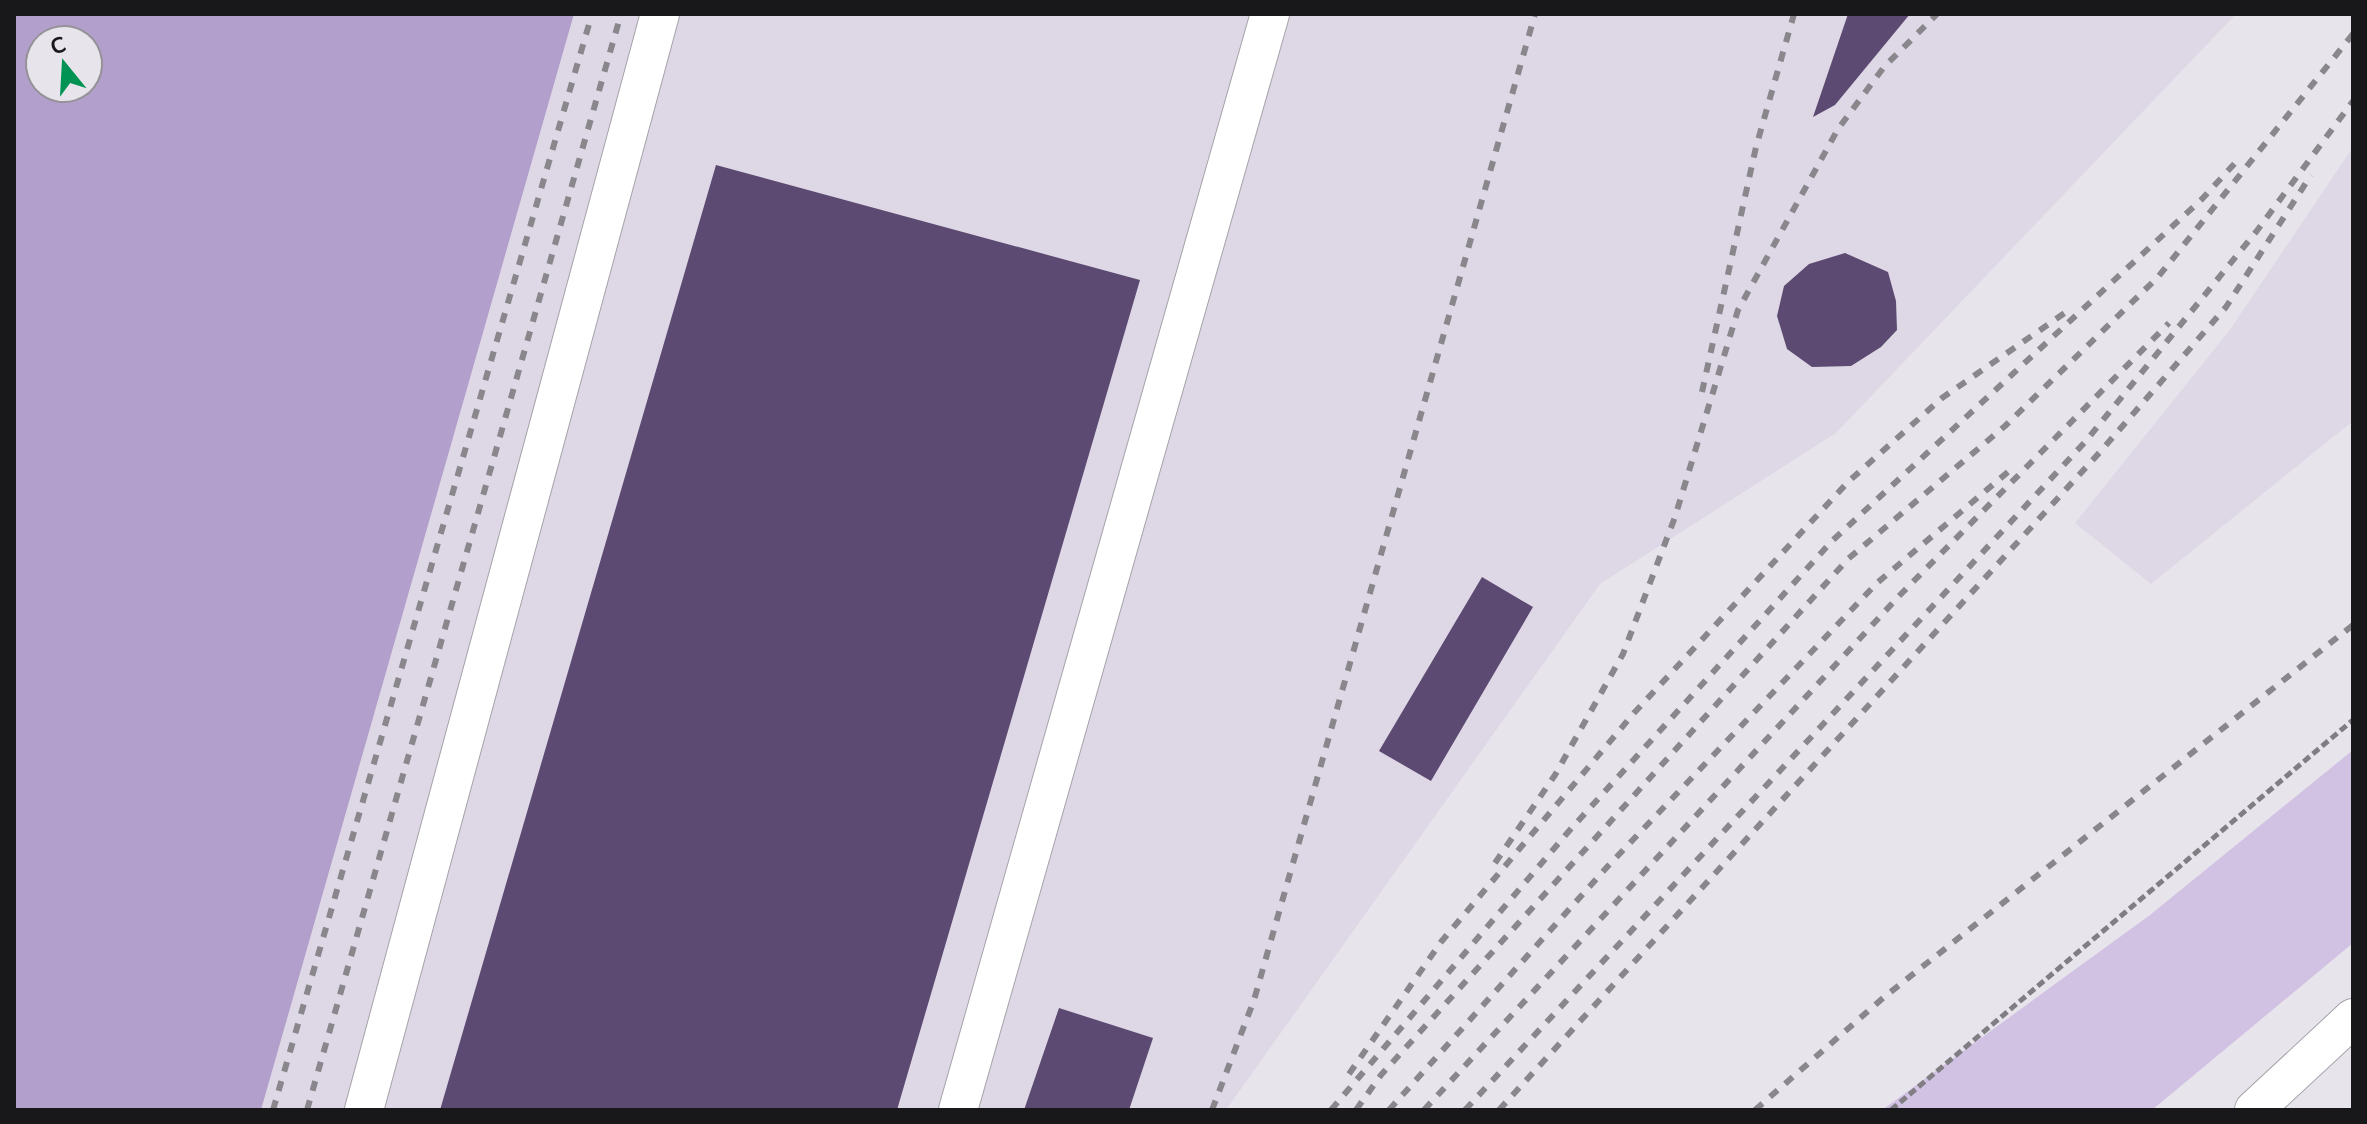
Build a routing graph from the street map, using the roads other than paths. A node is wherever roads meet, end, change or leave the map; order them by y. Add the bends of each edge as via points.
1 (660, 14) edge
2 (1270, 14) edge
3 (2353, 1018) edge
4 (2266, 1106) edge
5 (364, 1110) edge
6 (958, 1110) edge

1 - 5 street
2 - 6 street
3 - 4 street

